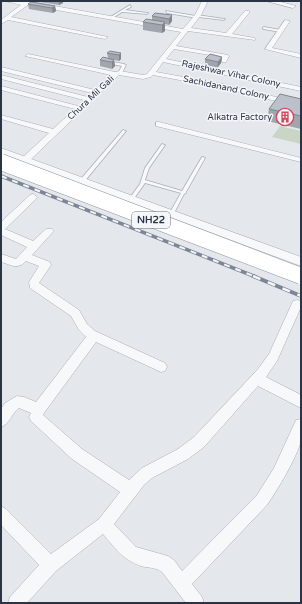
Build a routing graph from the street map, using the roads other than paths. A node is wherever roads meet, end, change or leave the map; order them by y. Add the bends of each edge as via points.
1 (8, 1) edge
2 (205, 1) edge
3 (269, 1) edge
4 (27, 3) edge
5 (130, 6) dead end
6 (293, 6) dead end
7 (122, 11) junction
8 (167, 12) dead end
9 (247, 12) dead end
10 (147, 13) dead end
11 (197, 16) junction
12 (110, 18) junction
13 (224, 19) dead end
14 (3, 20) edge
15 (287, 21) dead end
16 (264, 28) dead end
17 (185, 30) junction
18 (281, 31) junction
19 (228, 35) junction
20 (105, 36) dead end
21 (253, 39) dead end
22 (172, 47) junction
23 (28, 56) dead end
24 (301, 56) edge
25 (161, 60) junction
26 (105, 61) edge
27 (224, 61) dead end
28 (1, 70) edge
29 (151, 73) junction
30 (118, 74) junction
31 (1, 77) edge
32 (1, 88) edge
33 (301, 89) edge
34 (97, 92) junction
35 (88, 99) junction
36 (301, 105) edge
37 (79, 108) junction
38 (3, 117) dead end
39 (159, 124) dead end
40 (124, 131) dead end
41 (55, 132) junction
42 (163, 145) dead end
43 (1, 151) edge
44 (1, 156) edge
45 (203, 158) dead end
46 (25, 160) junction
47 (301, 160) edge
48 (1, 162) edge
49 (42, 166) junction
50 (1, 168) edge
51 (27, 178) junction
52 (82, 181) junction
53 (143, 181) junction
54 (184, 193) junction
55 (33, 197) dead end
56 (131, 199) junction
57 (171, 214) junction
58 (1, 227) edge
59 (1, 231) edge
60 (49, 231) dead end
61 (34, 246) junction
62 (25, 256) junction
63 (1, 258) edge
64 (301, 262) edge
65 (301, 269) edge
66 (301, 276) edge
67 (301, 284) edge
68 (297, 304) dead end
69 (93, 335) junction
70 (161, 368) dead end
71 (257, 379) junction
72 (301, 402) edge
73 (38, 410) junction
74 (1, 421) edge
75 (301, 425) edge
76 (131, 490) junction
77 (1, 514) edge
78 (104, 524) junction
79 (50, 565) junction
80 (182, 584) junction
81 (16, 603) edge
82 (196, 603) edge

1 - 4 street
2 - 11 street
3 - 6 street
4 - 12 street
4 - 14 street
5 - 7 lane
7 - 10 lane
7 - 12 lane
8 - 11 lane
9 - 19 street
11 - 13 lane
11 - 17 street
12 - 17 street
14 - 20 street
15 - 18 street
16 - 18 lane
17 - 19 street
17 - 22 street
18 - 24 street via 268,49
19 - 21 street
22 - 25 street
22 - 27 street via 226,56
23 - 30 street
25 - 29 street
25 - 33 street, Rajeshwar Vihar Colony
26 - 30 lane via 124,65
28 - 34 street
29 - 30 street, Chura Mil Gali via 145,77
29 - 36 street, Sachidanand Colony via 222,86
30 - 34 street, Chura Mil Gali
31 - 35 street
32 - 37 street
34 - 35 street, Chura Mil Gali
35 - 37 street, Chura Mil Gali
37 - 41 street, Chura Mil Gali
38 - 41 street
39 - 47 street
40 - 52 lane
41 - 46 street, Chura Mil Gali
42 - 53 lane via 145,171
43 - 46 street
44 - 65 highway, NH22
45 - 54 lane
46 - 49 street
48 - 66 highway, NH22, bridge
49 - 51 street
49 - 52 street
50 - 51 street
51 - 67 street
52 - 56 street
53 - 54 lane
53 - 56 lane
54 - 57 lane
55 - 58 street
56 - 57 street
57 - 64 street
59 - 61 street
60 - 61 street
61 - 62 street
62 - 63 street via 17,263
62 - 69 street via 46,265 34,285 75,313 83,327
68 - 71 street via 273,357
69 - 70 street
69 - 73 street via 92,340
71 - 72 street
71 - 76 street via 199,442 183,454 147,473
73 - 74 street via 17,402 10,407
73 - 76 street via 36,414 40,422 77,454
75 - 80 street via 276,479 262,500
76 - 78 street
77 - 79 street
78 - 79 street
78 - 80 street via 130,553 162,562 174,572
79 - 81 street
80 - 82 street

